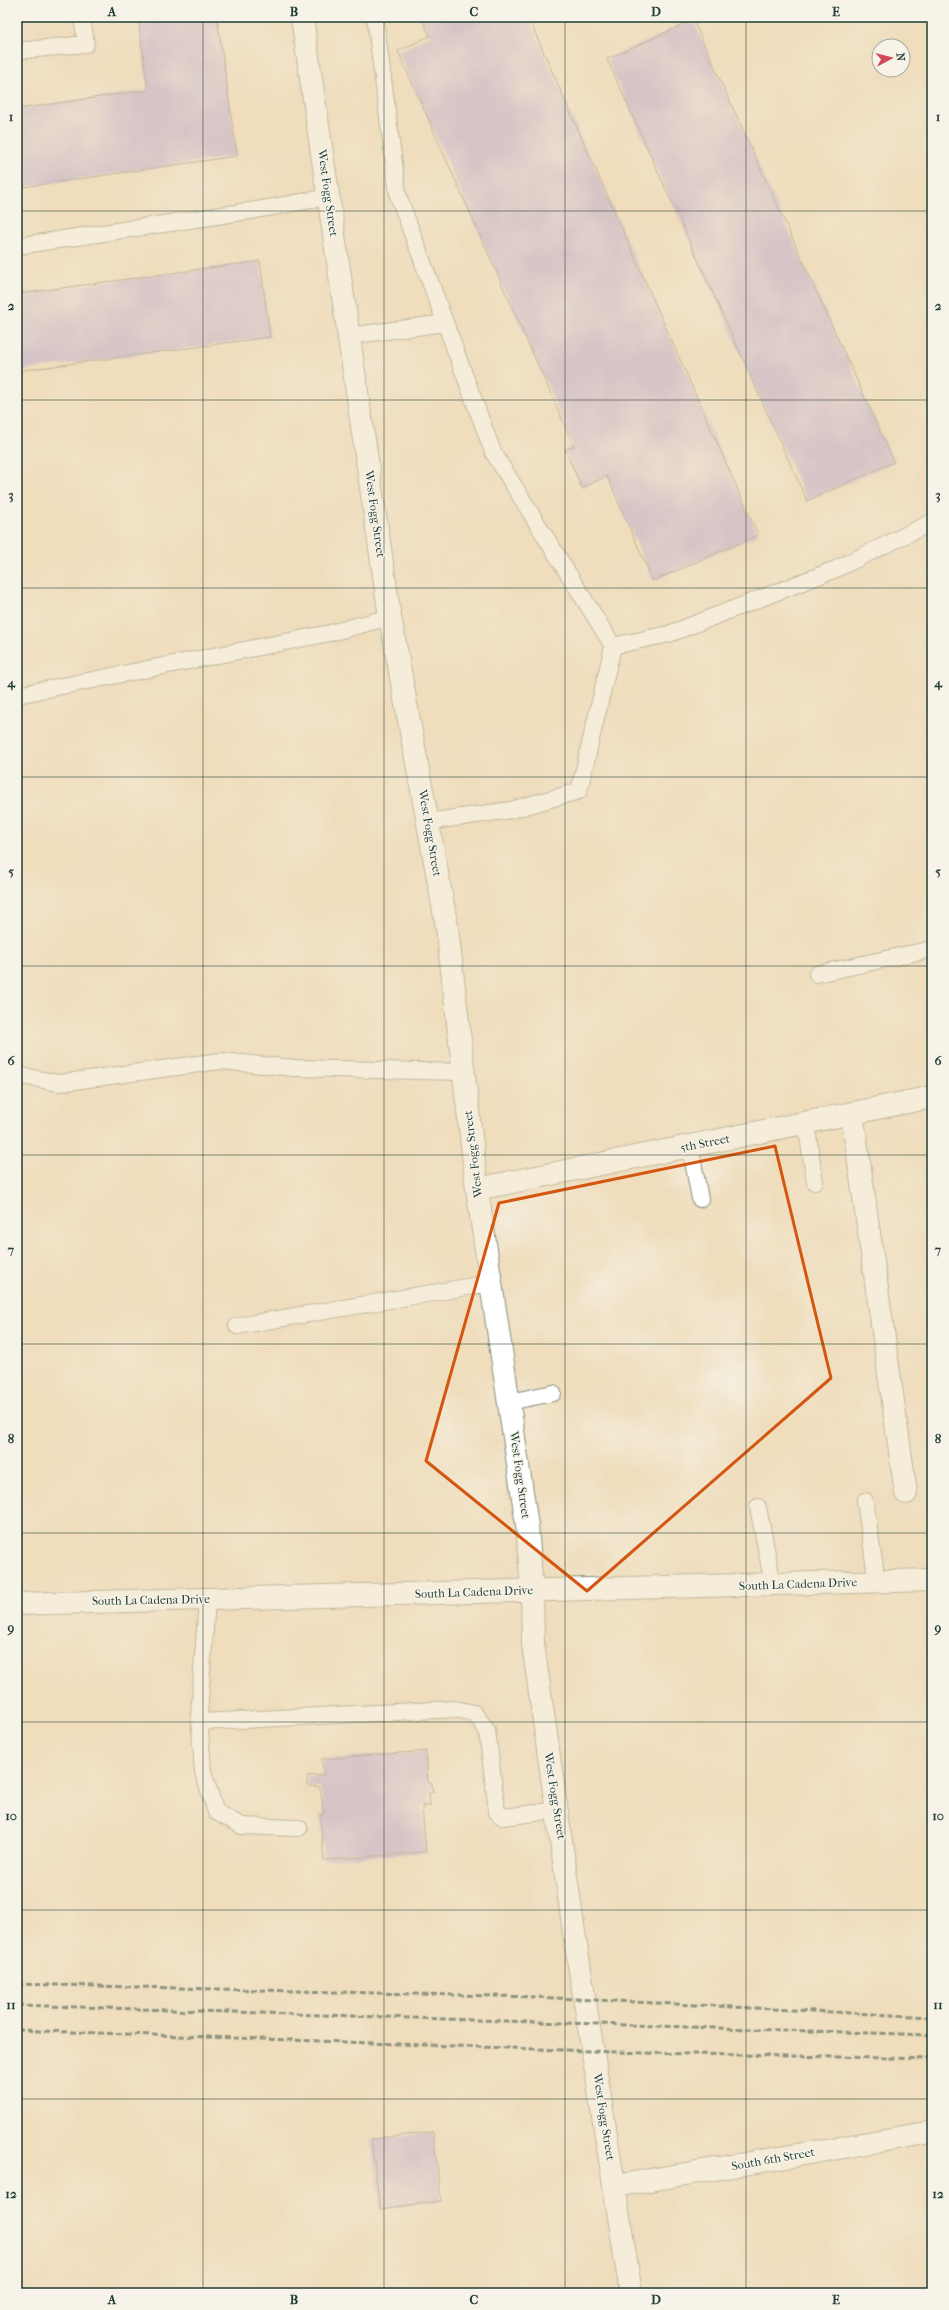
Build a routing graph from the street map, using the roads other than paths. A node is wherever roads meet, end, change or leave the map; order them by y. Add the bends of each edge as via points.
1 (82, 17) edge
2 (302, 17) edge
3 (375, 17) edge
4 (17, 51) edge
5 (328, 197) junction
6 (17, 246) edge
7 (445, 323) junction
8 (349, 336) junction
9 (932, 522) edge
10 (390, 617) junction
11 (613, 646) junction
12 (17, 695) edge
13 (427, 822) junction
14 (932, 949) edge
15 (817, 974) dead end
16 (463, 1072) junction
17 (17, 1075) edge
18 (932, 1097) edge
19 (852, 1113) junction
20 (806, 1123) junction
21 (690, 1146) junction
22 (814, 1182) dead end
23 (477, 1189) junction
24 (700, 1199) dead end
25 (491, 1283) junction
26 (237, 1326) dead end
27 (553, 1393) dead end
28 (509, 1402) junction
29 (906, 1493) dead end
30 (865, 1501) dead end
31 (758, 1507) dead end
32 (932, 1580) edge
33 (877, 1582) junction
34 (773, 1584) junction
35 (532, 1590) junction
36 (207, 1599) junction
37 (17, 1604) edge
38 (200, 1722) junction
39 (558, 1810) junction
40 (299, 1828) dead end
41 (932, 2132) edge
42 (615, 2186) junction
43 (631, 2293) edge

1 - 4 lane via 86,44
2 - 5 street, West Fogg Street
3 - 7 lane via 398,195
5 - 6 lane
5 - 8 street, West Fogg Street
7 - 8 lane
7 - 11 lane via 493,452
8 - 10 street, West Fogg Street
9 - 11 lane via 836,569 669,634
10 - 12 lane via 330,633
10 - 13 street, West Fogg Street
11 - 13 lane via 578,791 511,810
13 - 16 street, West Fogg Street via 447,927
14 - 15 lane
16 - 17 lane via 295,1068 220,1061 59,1083
16 - 23 street, West Fogg Street
18 - 19 street, 5th Street
19 - 20 street, 5th Street
19 - 29 street
20 - 21 street, 5th Street
20 - 22 lane
21 - 23 street, 5th Street
21 - 24 lane
23 - 25 street, West Fogg Street
25 - 26 lane
25 - 28 street, West Fogg Street
27 - 28 lane
28 - 35 street, West Fogg Street via 527,1525
30 - 33 lane
31 - 34 lane
32 - 33 street, South La Cadena Drive
33 - 34 street, South La Cadena Drive
34 - 35 street, South La Cadena Drive
35 - 36 street, South La Cadena Drive
35 - 39 street, West Fogg Street via 533,1644
36 - 37 street, South La Cadena Drive
36 - 38 lane
38 - 39 lane via 455,1709 474,1713 487,1730 497,1812 503,1817
38 - 40 lane via 203,1772 216,1812 242,1826
39 - 42 street, West Fogg Street via 575,1939
41 - 42 street, South 6th Street
42 - 43 street, West Fogg Street

